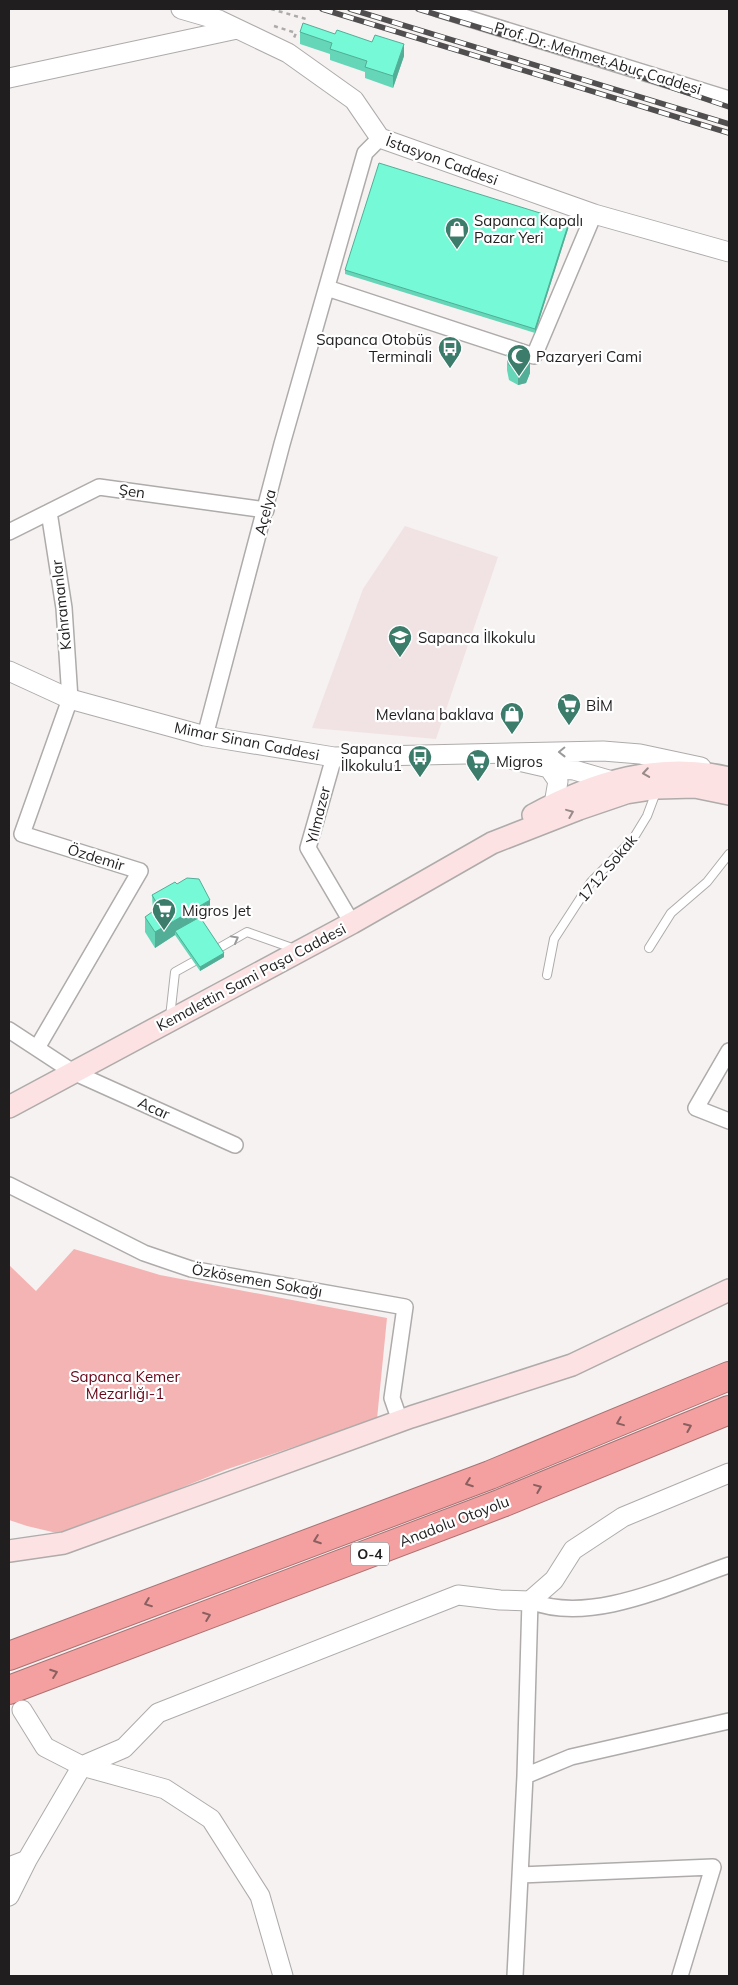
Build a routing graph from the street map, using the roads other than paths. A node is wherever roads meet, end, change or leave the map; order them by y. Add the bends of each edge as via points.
1 (181, 9) edge
2 (438, 9) edge
3 (237, 29) junction
4 (9, 78) edge
5 (729, 98) edge
6 (380, 138) junction
7 (594, 214) junction
8 (729, 252) edge
9 (327, 288) junction
10 (266, 510) junction
11 (49, 512) junction
12 (9, 532) edge
13 (9, 671) edge
14 (70, 699) junction
15 (205, 736) junction
16 (592, 751) junction
17 (465, 755) junction
18 (334, 757) junction
19 (549, 768) junction
20 (721, 776) edge
21 (612, 780) junction
22 (648, 789) junction
23 (729, 794) edge
24 (603, 801) junction
25 (554, 804) junction
26 (492, 843) junction
27 (729, 854) edge
28 (352, 923) junction
29 (649, 948) dead end
30 (300, 950) junction
31 (547, 975) dead end
32 (170, 1022) junction
33 (9, 1030) edge
34 (37, 1048) junction
35 (729, 1051) edge
36 (73, 1072) junction
37 (9, 1107) edge
38 (729, 1121) edge
39 (235, 1145) dead end
40 (9, 1185) edge
41 (729, 1290) edge
42 (729, 1376) edge
43 (729, 1410) edge
44 (400, 1421) junction
45 (729, 1473) edge
46 (9, 1551) edge
47 (729, 1565) edge
48 (530, 1601) junction
49 (9, 1656) edge
50 (15, 1700) edge
51 (729, 1721) edge
52 (82, 1766) junction
53 (525, 1776) junction
54 (27, 1860) junction
55 (9, 1867) edge
56 (520, 1875) junction
57 (9, 1896) edge
58 (283, 1976) edge
59 (515, 1976) edge
60 (680, 1976) edge

1 - 3 street, İstasyon Caddesi
2 - 5 street, Prof. Dr. Mehmet Abuç Caddesi
3 - 4 street
3 - 6 street, İstasyon Caddesi via 288,53 354,100
6 - 7 street, İstasyon Caddesi
6 - 9 street, Açelya via 365,153
7 - 8 street, İstasyon Caddesi
7 - 9 street via 534,356
9 - 10 street, Açelya
10 - 11 street, Şen via 99,486
10 - 15 street, Açelya
11 - 12 street, Şen
11 - 14 street, Kahramanlar via 64,608
13 - 14 street, Mimar Sinan Caddesi
14 - 15 street, Mimar Sinan Caddesi
14 - 34 street, Özdemir via 22,834 140,870
15 - 18 street, Mimar Sinan Caddesi
16 -> 17 street
16 - 20 street via 640,754 701,767
16 - 21 street via 607,761
17 - 18 street, Mimar Sinan Caddesi
17 - 19 street via 516,760
18 - 28 street, Yılmazer via 308,848
19 - 21 street via 574,770
19 - 25 street via 558,780
20 -> 21 main road, Kemalettin Sami Paşa Caddesi via 650,772
21 - 22 street
21 - 24 street
21 - 25 main road, Kemalettin Sami Paşa Caddesi
22 - 23 main road, Kemalettin Sami Paşa Caddesi via 695,787
22 - 24 main road, Kemalettin Sami Paşa Caddesi
22 - 31 lane, 1712 Sokak via 647,816 634,839 591,882 554,939
26 -> 24 main road, Kemalettin Sami Paşa Caddesi
25 - 26 main road, Kemalettin Sami Paşa Caddesi via 516,824
26 - 28 main road, Kemalettin Sami Paşa Caddesi
27 - 29 lane via 706,882 671,913
28 - 30 main road, Kemalettin Sami Paşa Caddesi
30 - 32 main road, Kemalettin Sami Paşa Caddesi
32 -> 30 lane via 175,972 207,954 248,932
32 - 36 main road, Kemalettin Sami Paşa Caddesi
33 - 34 street, Acar
34 - 36 street, Acar
35 - 38 street via 696,1108
36 - 37 main road, Kemalettin Sami Paşa Caddesi
36 - 39 street, Acar
40 - 44 street, Özkösemen Sokağı via 144,1253 191,1269 405,1306 392,1398
41 - 44 main road via 572,1365
42 -> 49 highway, Anadolu Otoyolu / O-4 via 490,1476
50 -> 43 highway, Anadolu Otoyolu / O-4
44 - 46 main road via 64,1543
45 - 48 street via 623,1518 573,1550 554,1580
47 - 48 street via 596,1608 546,1607
48 - 52 street via 458,1595 158,1713 124,1748
48 - 53 street
50 - 52 street via 44,1747
51 - 53 street via 571,1757
52 - 54 street
52 - 58 street via 165,1789 212,1819 260,1896
53 - 56 street
54 - 55 street
54 - 57 street
56 - 59 street
56 - 60 street via 713,1867

